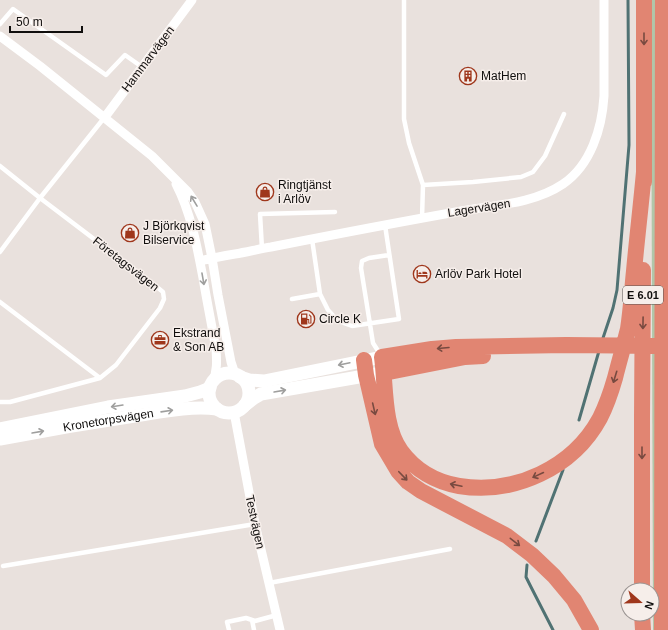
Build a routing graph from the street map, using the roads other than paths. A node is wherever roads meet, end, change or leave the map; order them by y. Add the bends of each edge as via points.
1 (192, 0) edge
2 (404, 0) edge
3 (604, 0) edge
4 (644, 0) edge
5 (663, 0) edge
6 (0, 24) edge
7 (0, 36) edge
8 (142, 67) junction
9 (564, 114) dead end
10 (105, 117) junction
11 (0, 166) edge
12 (644, 172) junction
13 (172, 176) junction
14 (423, 184) junction
15 (40, 198) junction
16 (335, 212) dead end
17 (422, 218) junction
18 (385, 225) junction
19 (312, 239) junction
20 (262, 249) junction
21 (0, 252) edge
22 (389, 255) junction
23 (212, 258) junction
24 (200, 261) junction
25 (320, 294) junction
26 (292, 299) dead end
27 (0, 302) edge
28 (370, 324) junction
29 (668, 346) edge
30 (566, 348) junction
31 (668, 351) edge
32 (383, 365) junction
33 (365, 368) junction
34 (238, 376) junction
35 (100, 378) junction
36 (211, 385) junction
37 (0, 402) edge
38 (245, 405) junction
39 (217, 409) junction
40 (234, 412) junction
41 (0, 429) edge
42 (0, 438) edge
43 (668, 515) edge
44 (255, 524) junction
45 (450, 548) dead end
46 (3, 566) dead end
47 (662, 570) junction
48 (642, 582) edge
49 (269, 583) junction
50 (277, 615) junction
51 (252, 620) junction
52 (229, 630) edge
53 (254, 630) edge
54 (280, 630) edge
55 (591, 630) edge
56 (662, 630) edge

1 - 8 street, Hammarvägen
2 - 14 lane via 404,119
3 - 17 street, Lagervägen via 603,110 593,146 577,171 562,184 532,199
4 -> 12 highway, E 6.01
5 - 47 highway, E 6.01
6 - 8 lane via 13,9 106,75 125,55
7 - 10 street
8 - 10 street, Hammarvägen
9 - 14 lane via 544,156 533,172 520,177
10 - 13 street
10 - 15 lane
11 - 15 lane, Företagsvägen
12 -> 32 highway via 628,328 617,370 595,427 575,450 559,463 525,480 494,487 466,487 434,479 411,463 392,435
12 -> 48 highway, E 6.01
23 -> 13 street via 205,224 195,202
13 - 24 street via 182,194
14 - 17 lane
15 - 21 lane
15 - 35 lane, Företagsvägen via 163,292 164,299 160,308 116,365
16 - 20 lane via 260,214
17 - 18 street, Lagervägen
18 - 19 street, Lagervägen
18 - 22 lane
19 - 20 street, Lagervägen
19 - 25 lane
20 - 23 street, Lagervägen
22 - 28 lane via 369,258 362,262
22 - 28 lane via 398,319
23 - 24 street, Lagervägen
23 - 34 street via 231,362
24 -> 36 street via 216,350 216,368
25 - 26 lane
25 - 28 lane via 328,310 338,321 352,326
27 - 35 lane
28 - 32 lane via 372,343
29 - 30 highway
30 - 31 highway
30 - 32 highway
32 - 33 main road
33 -> 34 main road via 264,381
38 -> 33 main road via 262,394
33 -> 55 highway via 382,444 398,471 421,491 506,536 532,555 574,600
34 - 36 main road via 219,376
34 - 38 main road via 246,383 248,390
35 - 37 lane, Företagsvägen via 10,402
36 - 39 main road via 210,400
36 -> 41 main road, Kronetorpsvägen via 200,392 185,396 108,407
38 - 40 main road
39 - 40 main road via 222,412
42 -> 39 main road, Kronetorpsvägen via 180,410
40 - 44 street, Testvägen
43 - 47 highway
44 - 46 lane
44 - 49 street, Testvägen
45 - 49 lane
47 - 56 highway, E 6.01
49 - 50 street, Testvägen
50 - 51 lane
50 - 54 street, Testvägen
51 - 52 lane via 246,618 227,622
51 - 53 lane

